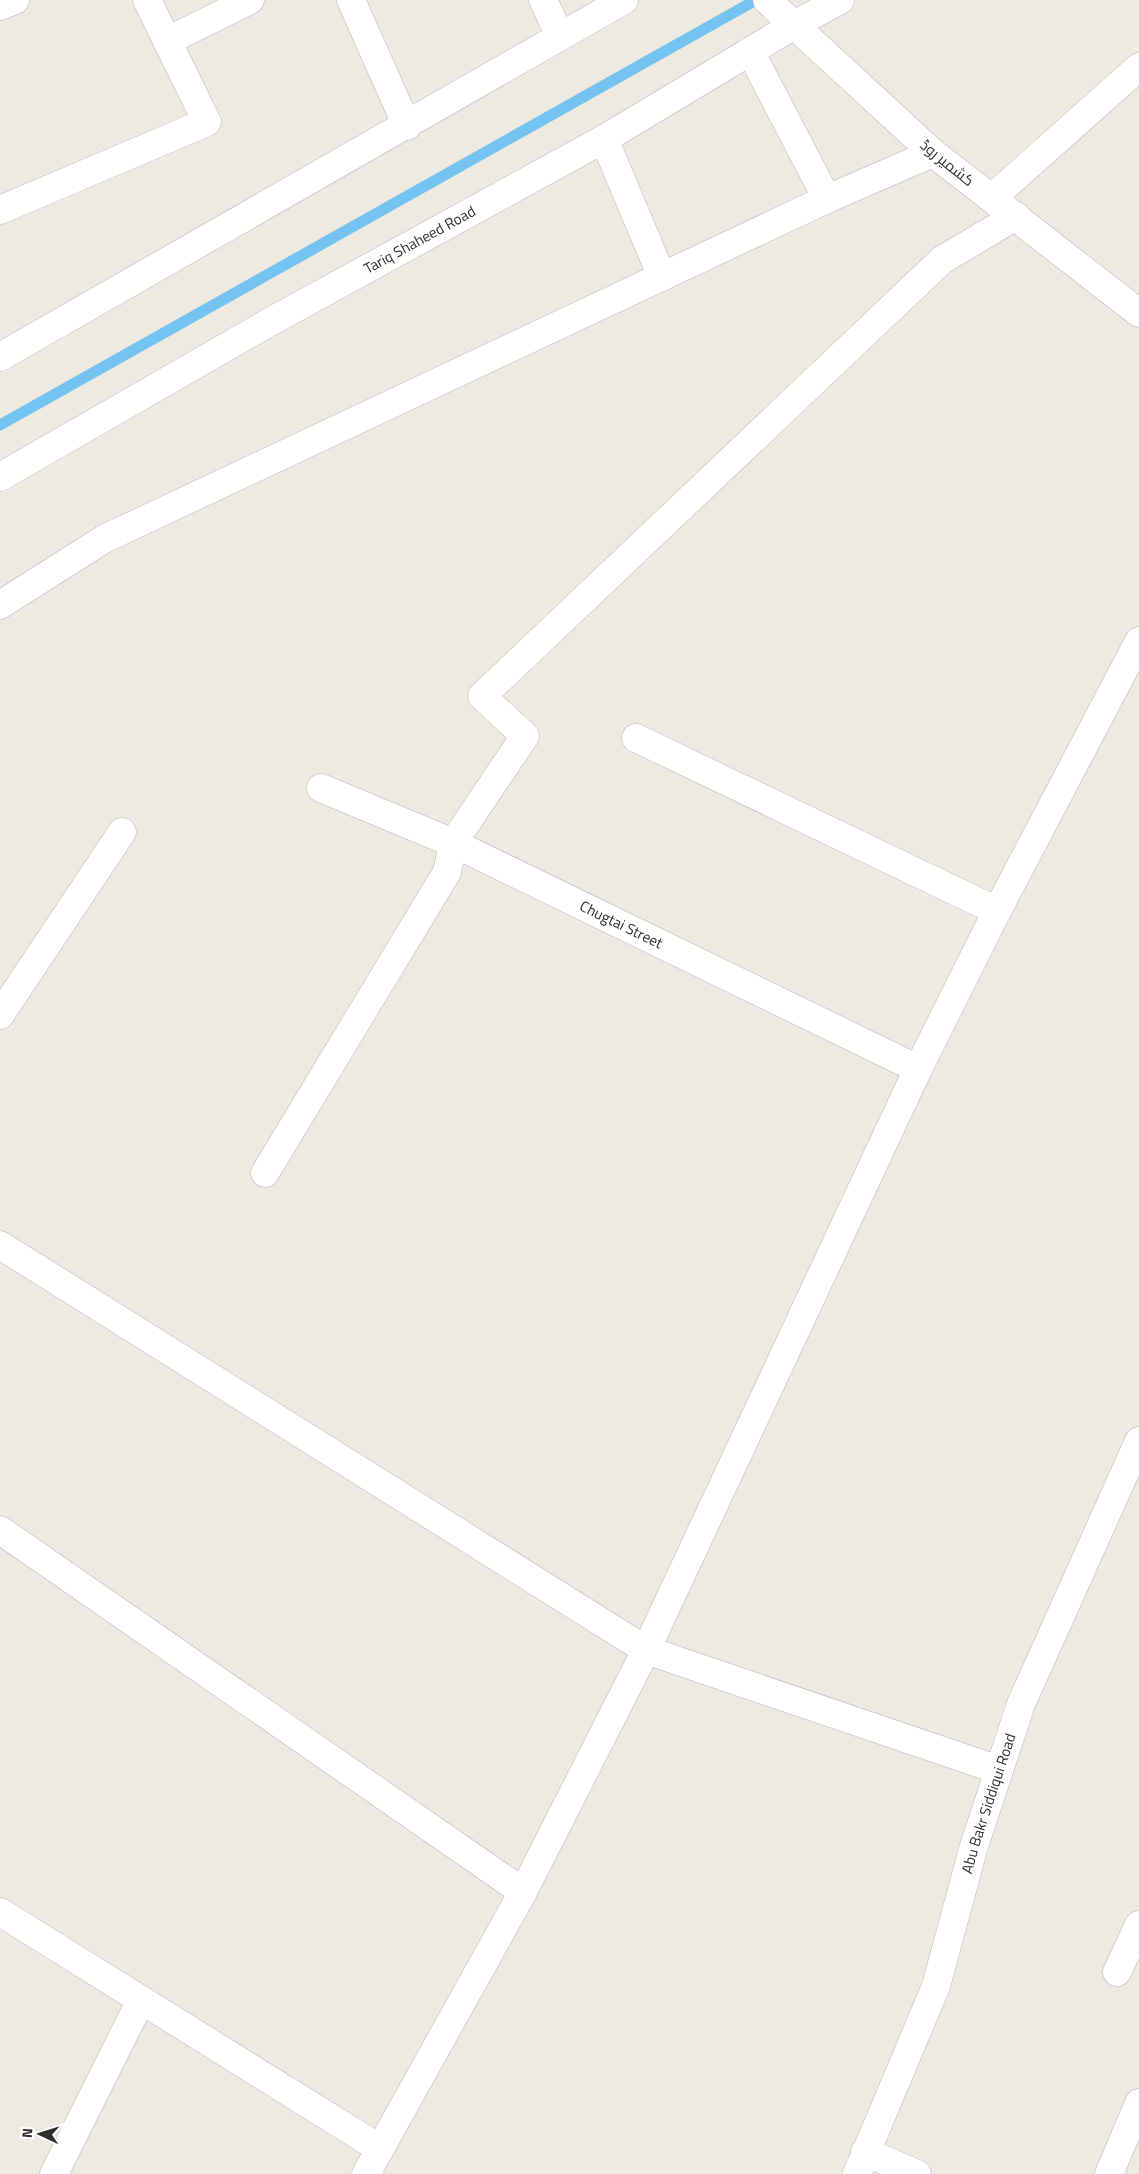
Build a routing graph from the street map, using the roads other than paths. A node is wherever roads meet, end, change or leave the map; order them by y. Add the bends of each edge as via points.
1 (15, 0) edge
2 (147, 0) edge
3 (250, 0) edge
4 (351, 0) edge
5 (543, 0) edge
6 (624, 0) edge
7 (840, 0) edge
8 (0, 6) edge
9 (779, 12) edge
10 (560, 36) junction
11 (167, 41) junction
12 (750, 51) junction
13 (1139, 67) edge
14 (407, 126) junction
15 (604, 139) junction
16 (933, 153) junction
17 (992, 198) junction
18 (828, 200) junction
19 (0, 210) edge
20 (1016, 216) junction
21 (662, 277) junction
22 (1139, 312) edge
23 (0, 357) edge
24 (0, 477) edge
25 (0, 605) edge
26 (1139, 641) edge
27 (636, 738) dead end
28 (321, 788) dead end
29 (122, 832) dead end
30 (454, 843) junction
31 (997, 911) junction
32 (0, 1015) edge
33 (918, 1069) junction
34 (265, 1173) dead end
35 (0, 1245) edge
36 (1139, 1441) edge
37 (0, 1530) edge
38 (646, 1650) junction
39 (999, 1770) junction
40 (523, 1892) junction
41 (1, 1914) edge
42 (1139, 1925) edge
43 (1117, 1972) dead end
44 (141, 2000) junction
45 (1139, 2103) edge
46 (379, 2148) junction
47 (861, 2163) edge
48 (54, 2174) edge
49 (366, 2174) edge
50 (918, 2174) edge
51 (1109, 2174) edge

1 - 8 street
2 - 11 street
3 - 11 street
4 - 14 street
5 - 10 street
6 - 10 street
7 - 9 street, Tariq Shaheed Road
9 - 12 street, Tariq Shaheed Road
9 - 16 street, کشمیر روڈ
10 - 14 street
11 - 19 street via 207,122
12 - 15 street, Tariq Shaheed Road
12 - 18 street
13 - 17 street
14 - 23 street
15 - 21 street
15 - 24 street, Tariq Shaheed Road via 268,324
16 - 17 street, کشمیر روڈ
16 - 18 street
17 - 20 street, کشمیر روڈ
18 - 21 street
20 - 22 street, کشمیر روڈ
20 - 30 street via 942,260 482,696 525,736
21 - 25 street via 104,539
26 - 31 street
27 - 31 street
28 - 30 street, Chugtai Street
29 - 32 street
30 - 33 street, Chugtai Street
30 - 34 street via 447,872
31 - 33 street
33 - 38 street
35 - 38 street
36 - 39 street, Abu Bakr Siddiqui Road via 1020,1704
37 - 40 street
38 - 39 street
38 - 40 street
39 - 47 street, Abu Bakr Siddiqui Road via 974,1846 936,1986
40 - 46 street
41 - 44 street
42 - 43 street
44 - 46 street
44 - 48 street
45 - 51 street
46 - 49 street
47 - 50 street

